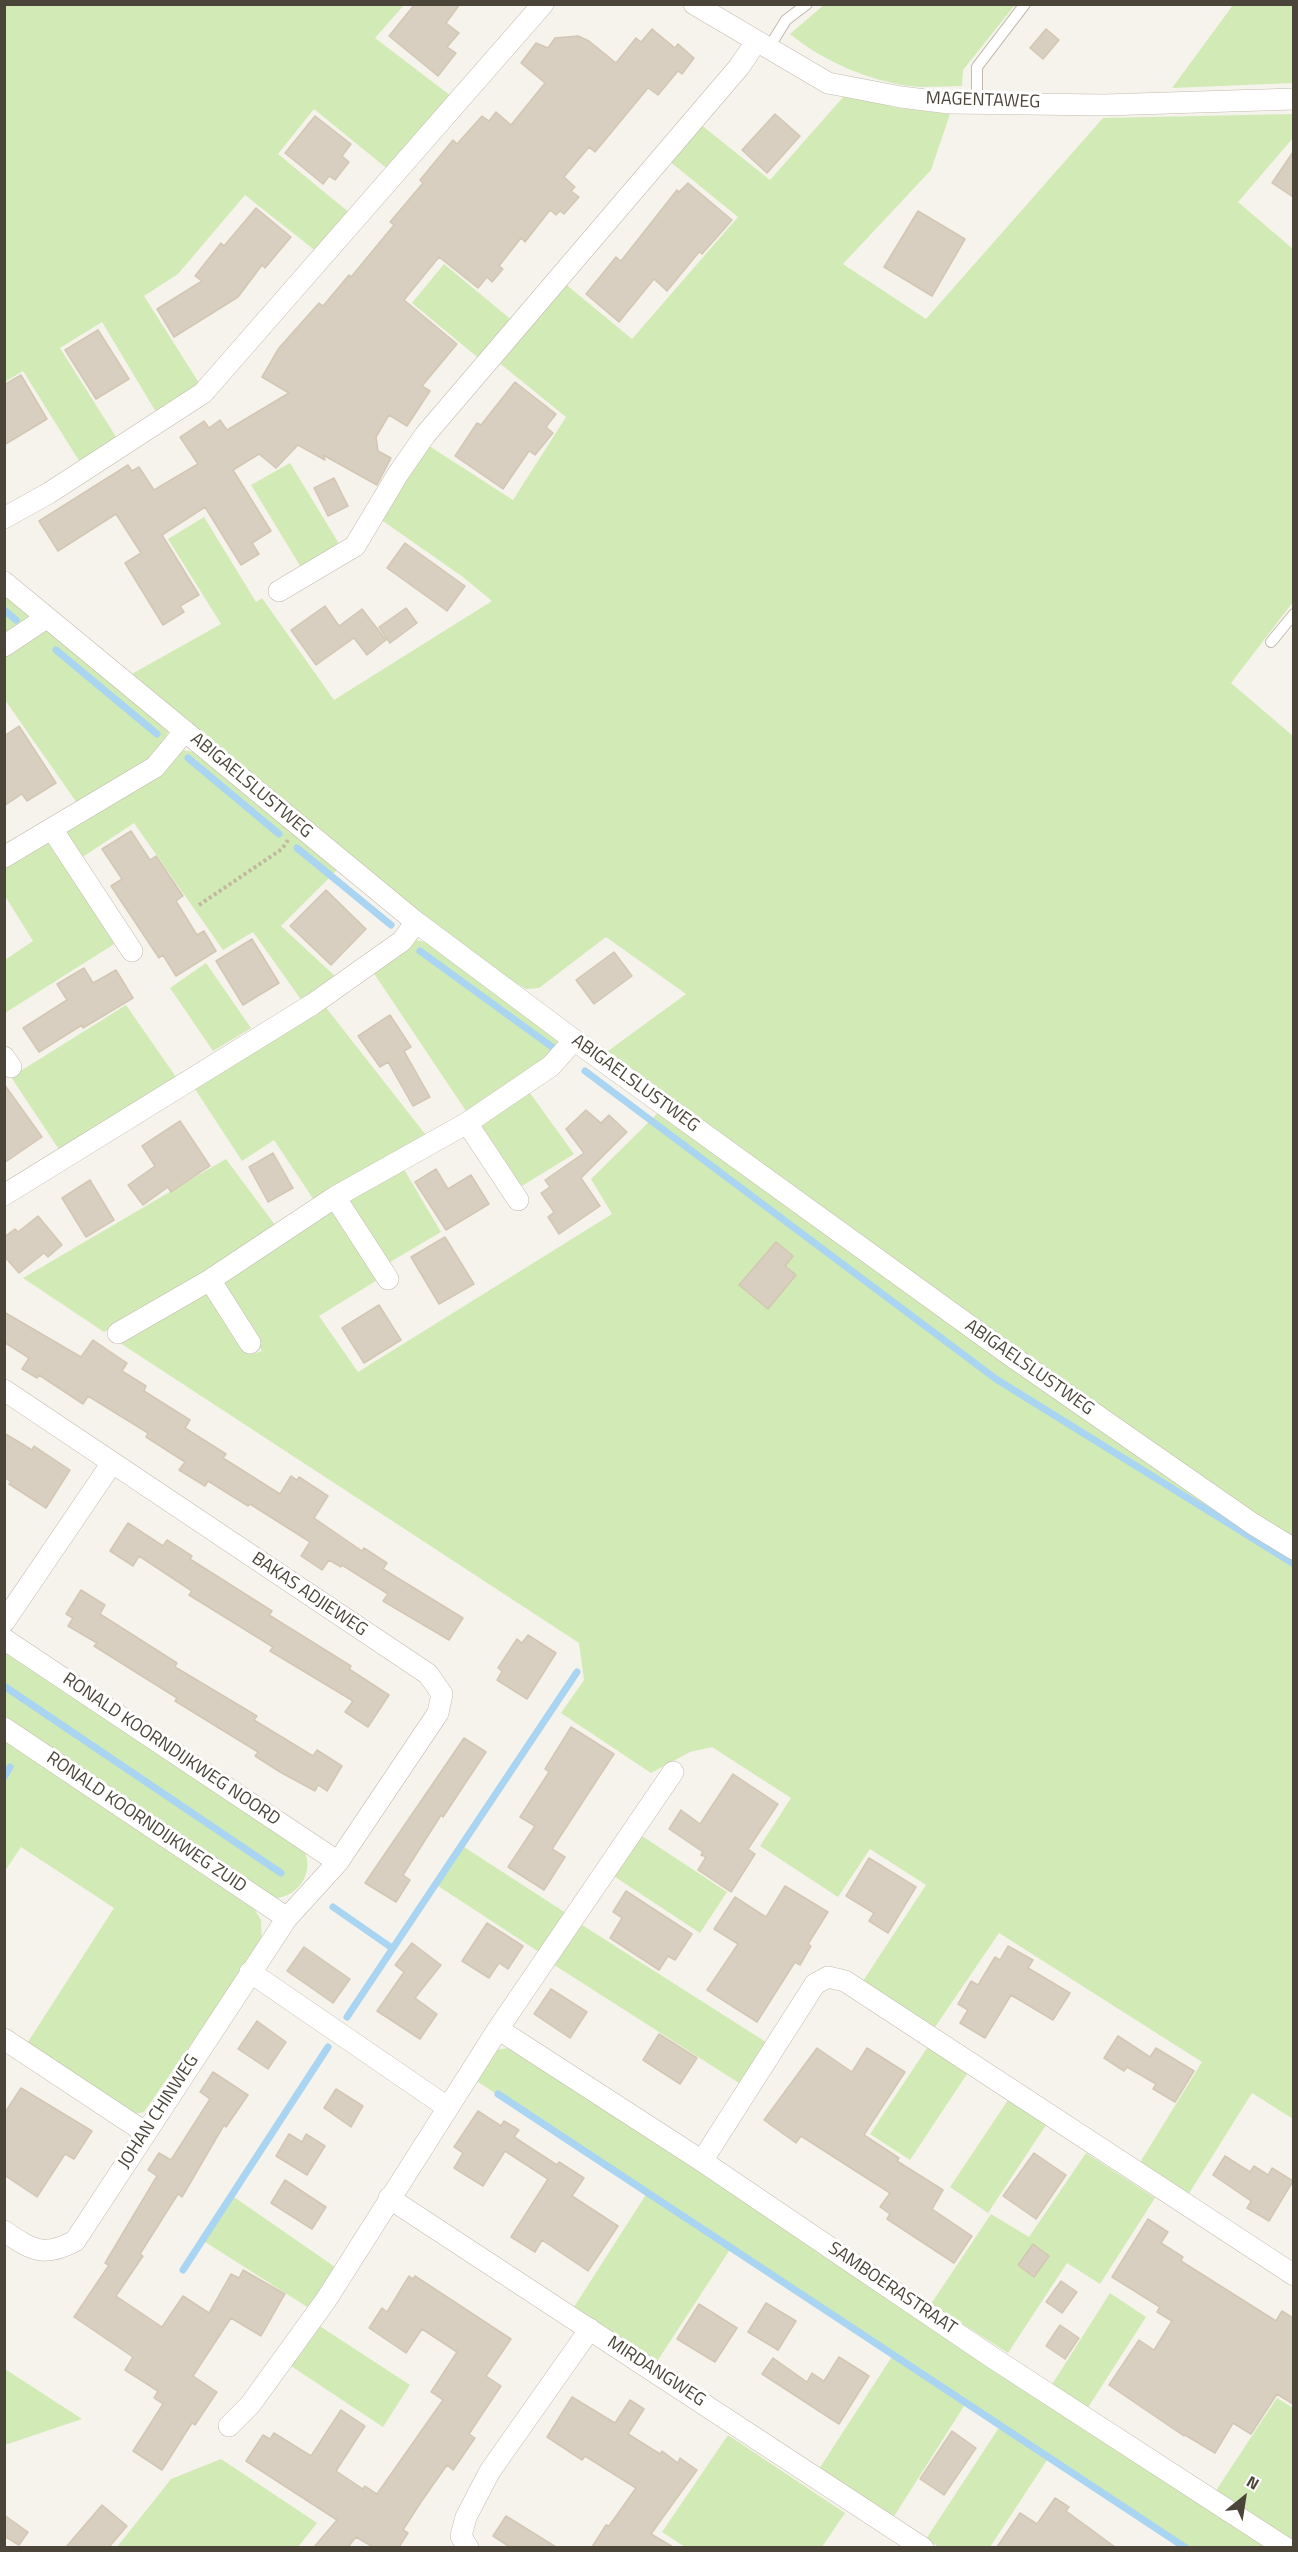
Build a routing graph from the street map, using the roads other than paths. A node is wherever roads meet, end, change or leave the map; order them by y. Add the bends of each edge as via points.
1 (543, 4) edge
2 (694, 4) edge
3 (807, 4) edge
4 (1025, 4) edge
5 (762, 46) junction
6 (1293, 99) edge
7 (977, 103) junction
8 (4, 518) edge
9 (4, 582) edge
10 (279, 591) dead end
11 (1293, 614) edge
12 (46, 618) junction
13 (1271, 642) dead end
14 (4, 646) edge
15 (185, 731) junction
16 (52, 829) junction
17 (4, 857) edge
18 (417, 922) junction
19 (132, 951) dead end
20 (574, 1040) junction
21 (467, 1123) junction
22 (4, 1195) edge
23 (334, 1197) junction
24 (518, 1200) dead end
25 (210, 1280) junction
26 (388, 1280) dead end
27 (118, 1333) dead end
28 (250, 1343) dead end
29 (4, 1390) edge
30 (112, 1463) junction
31 (1293, 1549) edge
32 (4, 1622) edge
33 (4, 1639) edge
34 (4, 1728) edge
35 (674, 1772) dead end
36 (338, 1862) junction
37 (287, 1918) junction
38 (250, 1972) junction
39 (498, 2028) junction
40 (4, 2039) edge
41 (447, 2107) junction
42 (146, 2133) junction
43 (702, 2161) junction
44 (389, 2198) junction
45 (4, 2231) edge
46 (1293, 2275) edge
47 (590, 2329) junction
48 (230, 2426) dead end
49 (465, 2542) edge
50 (923, 2547) edge
51 (1286, 2547) edge

1 - 8 street via 203,393
2 - 5 street, MAGENTAWEG
3 - 5 lane
4 - 7 lane via 977,67
5 - 7 street, MAGENTAWEG via 828,82 901,97
5 - 10 street via 739,67 425,435 355,546
6 - 7 street, MAGENTAWEG via 1104,105
9 - 12 street, ABIGAELSLUSTWEG
11 - 13 lane
12 - 14 street
12 - 15 street, ABIGAELSLUSTWEG
15 - 16 street via 155,767
15 - 18 street, ABIGAELSLUSTWEG
16 - 17 street
16 - 19 street
18 - 20 street, ABIGAELSLUSTWEG
18 - 22 street via 402,941 313,1004
20 - 21 street via 551,1066
20 - 31 street, ABIGAELSLUSTWEG via 1007,1353
21 - 23 street
21 - 24 street
23 - 25 street
23 - 26 street
25 - 27 street
25 - 28 street
29 - 30 street, BAKAS ADJIEWEG
30 - 32 street
30 - 36 street, BAKAS ADJIEWEG via 428,1674 442,1694 438,1713
33 - 36 street, RONALD KOORNDIJKWEG NOORD
34 - 37 street, RONALD KOORNDIJKWEG ZUID
35 - 39 street
36 - 37 street, BAKAS ADJIEWEG
37 - 38 street, JOHAN CHINWEG
38 - 41 street
38 - 42 street, JOHAN CHINWEG
39 - 41 street
39 - 43 street, SAMBOERASTRAAT
40 - 42 street
41 - 44 street
42 - 45 street, JOHAN CHINWEG via 75,2241 60,2250 32,2250
43 - 46 street via 814,1984 828,1977 844,1981
43 - 51 street, SAMBOERASTRAAT via 993,2358
44 - 47 street, MIRDANGWEG
44 - 48 street via 326,2300 250,2405
47 - 49 street via 490,2472 466,2517
47 - 50 street, MIRDANGWEG

